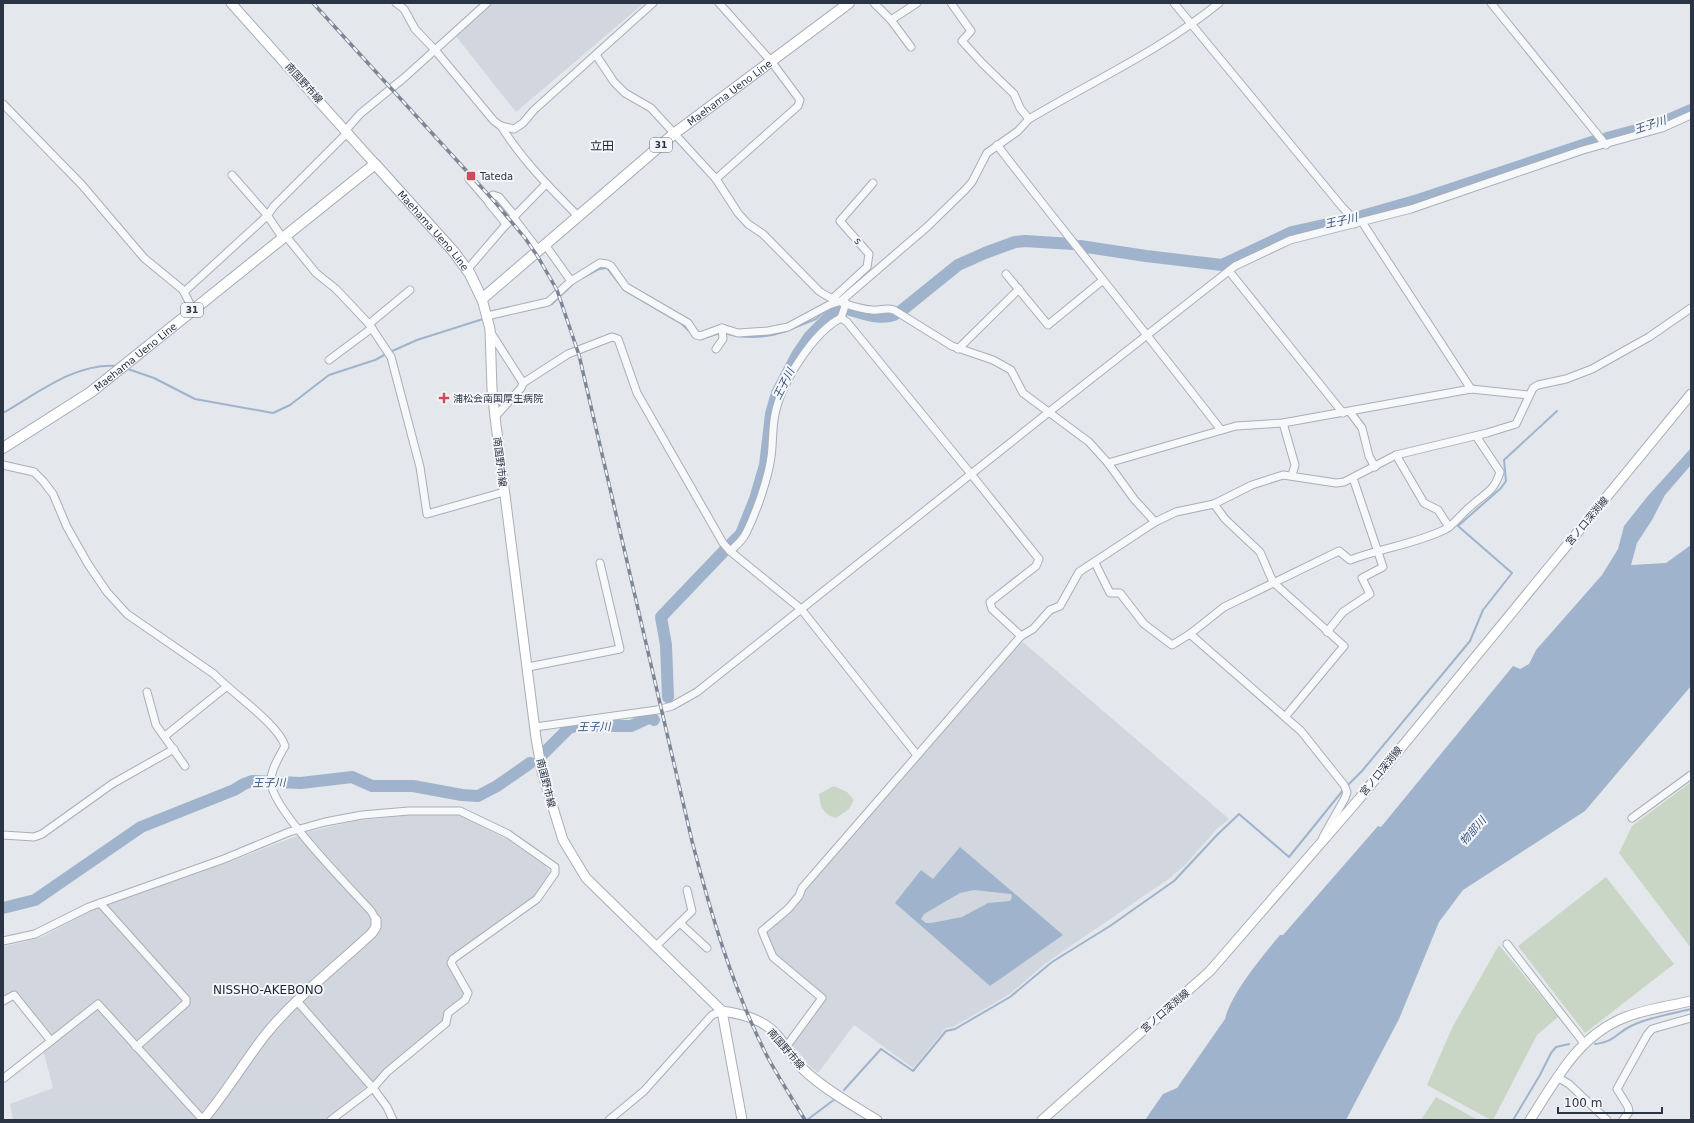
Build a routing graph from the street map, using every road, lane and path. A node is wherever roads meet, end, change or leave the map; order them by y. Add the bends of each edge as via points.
1 (231, 3) edge
2 (396, 3) edge
3 (487, 3) edge
4 (653, 3) edge
5 (719, 3) edge
6 (849, 3) edge
7 (874, 3) edge
8 (917, 3) edge
9 (951, 3) edge
10 (1174, 3) edge
11 (1219, 3) edge
12 (1494, 4) edge
13 (891, 20) junction
14 (1192, 25) junction
15 (911, 47) dead end
16 (435, 50) junction
17 (596, 55) junction
18 (771, 61) junction
19 (3, 104) edge
20 (1691, 115) edge
21 (1029, 119) junction
22 (500, 126) junction
23 (347, 131) junction
24 (675, 133) junction
25 (997, 145) junction
26 (1606, 145) junction
27 (375, 164) junction
28 (232, 175) dead end
29 (469, 179) dead end
30 (716, 179) junction
31 (546, 184) junction
32 (873, 184) dead end
33 (488, 201) junction
34 (267, 216) junction
35 (514, 216) junction
36 (579, 217) junction
37 (1352, 220) junction
38 (1362, 222) junction
39 (506, 224) junction
40 (283, 236) junction
41 (543, 248) junction
42 (467, 270) junction
43 (1229, 271) junction
44 (1006, 274) dead end
45 (1103, 280) junction
46 (572, 281) junction
47 (1019, 289) junction
48 (410, 290) dead end
49 (184, 292) junction
50 (832, 299) junction
51 (482, 300) junction
52 (843, 302) junction
53 (1691, 308) edge
54 (193, 310) junction
55 (487, 316) junction
56 (841, 318) junction
57 (370, 326) junction
58 (722, 328) junction
59 (491, 333) junction
60 (1148, 335) junction
61 (716, 349) dead end
62 (958, 349) junction
63 (329, 360) dead end
64 (522, 383) junction
65 (1471, 389) junction
66 (1691, 394) edge
67 (1528, 395) junction
68 (1049, 412) junction
69 (1347, 412) junction
70 (495, 417) junction
71 (1283, 423) junction
72 (1221, 430) junction
73 (1476, 436) junction
74 (3, 448) edge
75 (1396, 455) junction
76 (1108, 463) junction
77 (3, 465) edge
78 (1375, 467) junction
79 (972, 474) junction
80 (1292, 475) junction
81 (1353, 478) junction
82 (504, 492) junction
83 (1214, 504) junction
84 (1155, 522) junction
85 (1449, 527) junction
86 (1377, 550) junction
87 (730, 551) junction
88 (1095, 562) junction
89 (600, 563) dead end
90 (1273, 582) junction
91 (802, 609) junction
92 (1328, 632) junction
93 (1190, 634) junction
94 (1021, 636) junction
95 (528, 667) junction
96 (226, 687) junction
97 (147, 692) dead end
98 (1285, 717) junction
99 (535, 727) junction
100 (165, 736) junction
101 (174, 749) junction
102 (917, 755) junction
103 (185, 766) dead end
104 (1691, 775) edge
105 (1632, 818) dead end
106 (299, 831) junction
107 (3, 835) edge
108 (1319, 844) junction
109 (687, 890) dead end
110 (100, 903) junction
111 (376, 920) joint
112 (680, 923) junction
113 (3, 942) edge
114 (1507, 944) dead end
115 (656, 946) junction
116 (707, 948) dead end
117 (3, 1001) edge
118 (297, 1001) junction
119 (1691, 1001) edge
120 (722, 1011) junction
121 (1691, 1018) edge
122 (51, 1041) junction
123 (1584, 1043) junction
124 (136, 1047) junction
125 (786, 1047) junction
126 (3, 1077) edge
127 (1557, 1077) junction
128 (373, 1088) junction
129 (203, 1120) edge
130 (331, 1120) edge
131 (393, 1120) edge
132 (608, 1120) edge
133 (742, 1120) edge
134 (877, 1120) edge
135 (1042, 1120) edge
136 (1530, 1120) edge
137 (1607, 1120) edge
138 (1623, 1120) edge

1 - 23 main road, 南国野市線
2 - 16 street via 404,9 415,29
3 - 16 street
4 - 17 street
5 - 18 street
6 - 18 main road, Maehama Ueno Line / 31
7 - 13 street
8 - 13 street
9 - 21 street via 971,31 962,41 1014,94 1020,108
10 - 14 street
11 - 14 street
12 - 26 street
13 - 15 street
14 - 21 street
14 - 37 street
16 - 22 street
16 - 23 street via 360,114
17 - 22 street via 518,127 508,129
17 - 24 street via 614,82 625,93 651,108
18 - 24 main road, Maehama Ueno Line / 31
18 - 30 street via 800,100 799,104
19 - 49 street via 82,185 144,258
20 - 26 street via 1662,128
21 - 25 street via 1018,131
22 - 31 street
23 - 27 main road, 南国野市線
23 - 34 street
24 - 30 street
24 - 36 main road, Maehama Ueno Line / 31
25 - 45 street
25 - 52 street via 987,153 965,190
26 - 38 street via 1583,150 1482,186
27 - 40 main road, Maehama Ueno Line / 31
27 - 42 main road, Maehama Ueno Line
28 - 34 street
29 - 33 street
30 - 50 street via 728,200 748,224 763,234 819,291
31 - 35 street
31 - 36 street
32 - 50 street, s via 840,221 869,254 867,267
33 - 35 street via 496,196
33 - 39 street
34 - 40 street
34 - 49 street
35 - 39 street
35 - 41 street
36 - 41 main road, Maehama Ueno Line / 31
37 - 38 street
37 - 43 street via 1282,243
38 - 65 street
39 - 42 street
40 - 54 main road, Maehama Ueno Line / 31
40 - 57 street
41 - 46 street
41 - 51 main road, Maehama Ueno Line / 31
42 - 51 main road, Maehama Ueno Line
43 - 60 street
43 - 69 street
44 - 47 street
45 - 47 street via 1048,325
45 - 60 street
46 - 55 street via 548,302
46 - 58 street via 600,263 607,264 626,287 688,323 696,334 700,336
47 - 62 street
48 - 57 street
49 - 54 street
50 - 52 street
51 - 55 main road, 南国野市線
52 - 56 street
52 - 58 street via 829,305 788,327 738,333
52 - 62 street via 873,311 889,308 894,310
53 - 67 street via 1648,337 1592,369 1566,379 1538,385
54 - 74 main road, Maehama Ueno Line / 31 via 90,392
55 - 59 main road, 南国野市線
56 - 79 street via 847,322
56 - 87 street via 816,337 788,382 775,414 766,479 746,534
57 - 63 street
57 - 82 street via 391,357 420,467 427,514
58 - 61 street via 723,339
59 - 64 street
59 - 70 main road, 南国野市線
60 - 68 street
60 - 72 street
62 - 68 street via 1008,368 1023,393
64 - 70 street via 521,388
64 - 87 street via 568,354 616,337 637,393
65 - 67 street
65 - 69 street
66 - 108 main road, 宮ノ口深渕線 via 1359,799
67 - 73 street via 1516,424
68 - 76 street via 1089,442
68 - 79 street
69 - 71 street
69 - 78 street via 1362,428 1369,456
70 - 82 main road, 南国野市線
71 - 72 street via 1236,426
71 - 80 street via 1295,465
72 - 76 street
73 - 75 street
73 - 85 street via 1500,472 1496,486 1470,506
75 - 78 street
75 - 85 street via 1424,503 1438,510
76 - 84 street via 1134,499
77 - 96 street via 34,472 43,481 53,494 67,527 88,564 126,614 191,656
78 - 81 street
79 - 91 street
79 - 94 street via 1039,560 1036,566 990,602 992,609
80 - 81 street via 1336,483
80 - 83 street via 1283,475 1252,485
81 - 86 street
82 - 95 main road, 南国野市線
83 - 84 street via 1184,510
83 - 90 street via 1225,519 1260,552
84 - 88 street
85 - 86 street via 1392,548
86 - 90 street via 1350,560 1339,551
86 - 92 street via 1383,567 1362,578 1370,594 1343,612
87 - 91 street
88 - 93 street via 1110,593 1120,593 1149,629 1172,645
88 - 94 street via 1079,572 1060,606 1050,610 1033,629
89 - 95 street via 620,649
90 - 92 street
90 - 93 street via 1224,607
91 - 99 street via 697,692 672,706 649,712
91 - 102 street
92 - 98 street via 1344,646
93 - 98 street
94 - 102 street
95 - 99 main road, 南国野市線
96 - 100 street
96 - 106 street via 261,715 284,742 285,746 271,782 280,803
97 - 100 street via 154,722
98 - 108 street via 1301,731 1346,787 1344,801
99 - 115 main road, 南国野市線 via 543,779 563,840 586,878
100 - 101 street
101 - 103 street
101 - 107 street via 112,784 42,834 34,837
102 - 125 street via 802,888 792,905 762,932 773,957 822,998
104 - 105 street
106 - 110 street via 289,832 224,859
106 - 111 street via 371,911
106 - 128 street via 325,822 362,815 409,811 460,811 508,834 555,867 555,873 537,899 453,958 452,963 468,993 465,1000 448,1013 446,1023 387,1072
108 - 135 main road, 宮ノ口深渕線 via 1210,971
109 - 112 street via 692,911
110 - 113 street via 35,934
110 - 124 street via 186,999 186,1003
111 - 118 main road via 376,927 372,933
112 - 115 street
112 - 116 street
114 - 123 street
115 - 120 main road, 南国野市線
117 - 122 street via 14,995
118 - 128 street
118 - 129 main road via 266,1034
119 - 123 main road via 1627,1016 1609,1024
120 - 125 main road, 南国野市線 via 754,1019 776,1034
120 - 132 street via 712,1015 644,1091
120 - 133 main road
121 - 138 street via 1652,1029 1647,1035 1617,1089 1629,1112
122 - 124 street via 98,1004
122 - 126 street
123 - 127 main road
124 - 129 street
125 - 134 main road, 南国野市線 via 803,1069
127 - 136 main road
127 - 137 street via 1569,1084
128 - 130 street
128 - 131 street

